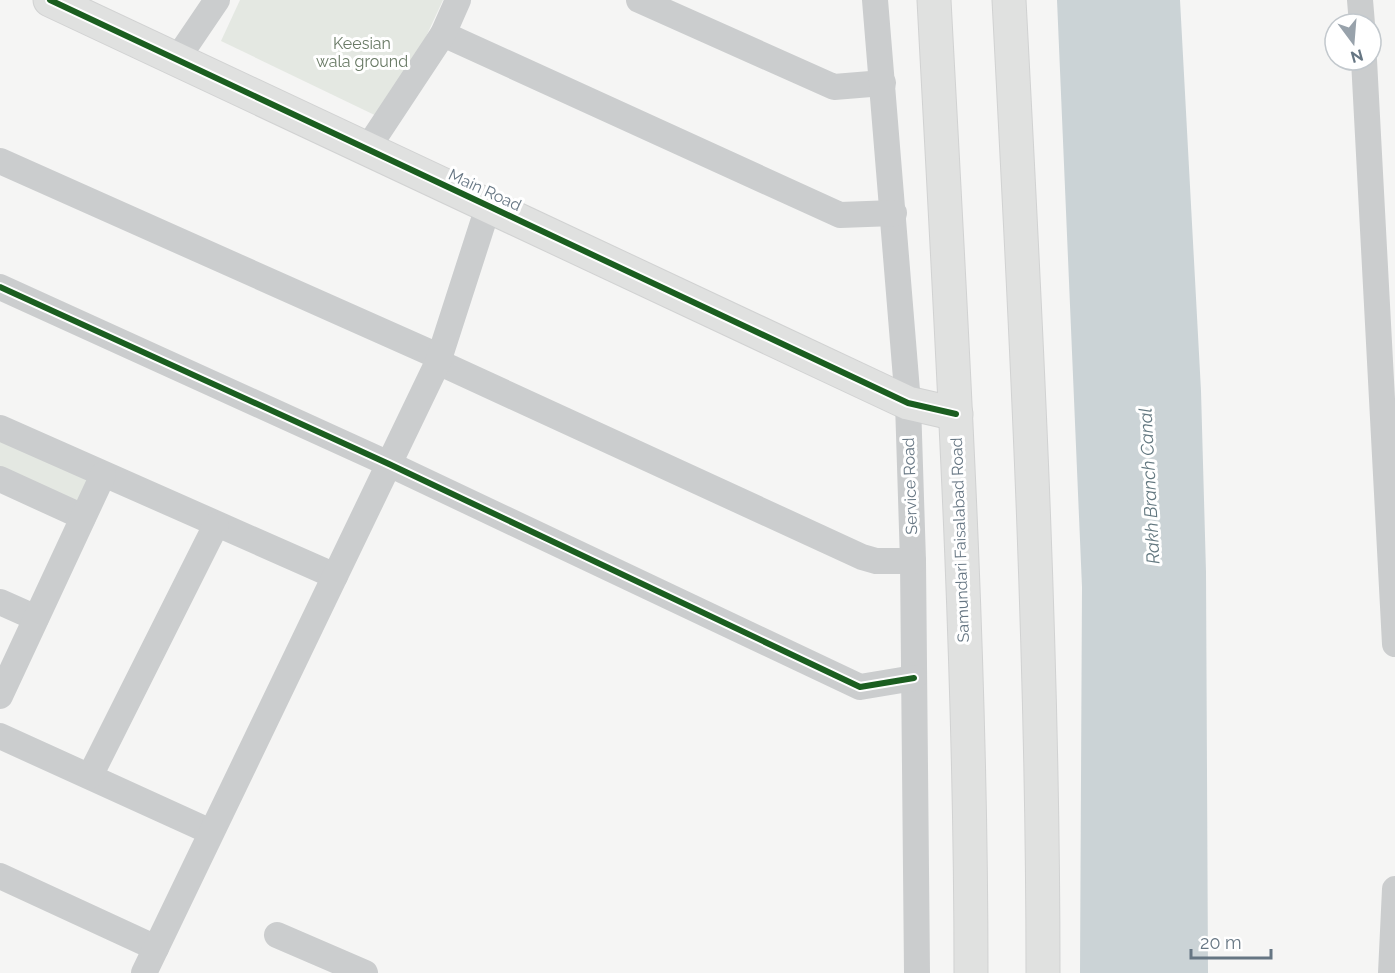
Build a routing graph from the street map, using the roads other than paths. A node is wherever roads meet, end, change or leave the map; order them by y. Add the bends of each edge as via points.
1 (51, 0) edge
2 (217, 0) edge
3 (458, 0) edge
4 (639, 0) edge
5 (875, 0) edge
6 (934, 0) edge
7 (1009, 0) edge
8 (443, 34) junction
9 (177, 59) junction
10 (1365, 72) edge
11 (883, 83) junction
12 (367, 149) junction
13 (0, 161) edge
14 (488, 207) junction
15 (894, 213) junction
16 (1385, 241) edge
17 (0, 288) edge
18 (439, 359) junction
19 (908, 403) junction
20 (956, 414) junction
21 (0, 428) edge
22 (389, 464) junction
23 (103, 475) junction
24 (0, 479) edge
25 (1391, 496) edge
26 (83, 517) junction
27 (216, 525) junction
28 (913, 561) junction
29 (335, 576) junction
30 (0, 602) edge
31 (36, 618) junction
32 (1395, 644) edge
33 (914, 678) junction
34 (0, 696) edge
35 (0, 736) edge
36 (90, 776) junction
37 (211, 832) junction
38 (0, 876) edge
39 (1395, 889) edge
40 (278, 934) dead end
41 (156, 948) junction
42 (352, 971) edge
43 (144, 973) edge
44 (917, 973) edge
45 (971, 973) edge
46 (1043, 973) edge
47 (1391, 973) edge

1 - 9 main road, Main Road
2 - 9 street
3 - 8 street
4 - 11 street via 834,87
5 - 11 street, Service Road
6 - 20 main road, Samundari Faisalabad Road
7 - 46 main road via 1031,410
8 - 12 street
8 - 15 street via 840,215
9 - 12 main road, Main Road
10 - 16 street
11 - 15 street, Service Road
12 - 14 main road, Main Road
13 - 18 street
14 - 18 street
14 - 19 main road, Main Road
15 - 19 street, Service Road
16 - 25 street
17 - 22 street
18 - 22 street
18 - 28 street via 862,557
19 - 20 main road, Main Road
19 - 28 street, Service Road
20 - 45 main road, Samundari Faisalabad Road via 971,849
21 - 23 street
22 - 29 street
22 - 33 street via 860,687
23 - 26 street
23 - 27 street
24 - 26 street
25 - 32 street
26 - 31 street
27 - 29 street
27 - 36 street
28 - 33 street, Service Road
29 - 37 street
30 - 31 street
31 - 34 street
33 - 44 street, Service Road
35 - 36 street
36 - 37 street
37 - 41 street
38 - 41 street
39 - 47 street
40 - 42 street
41 - 43 street

